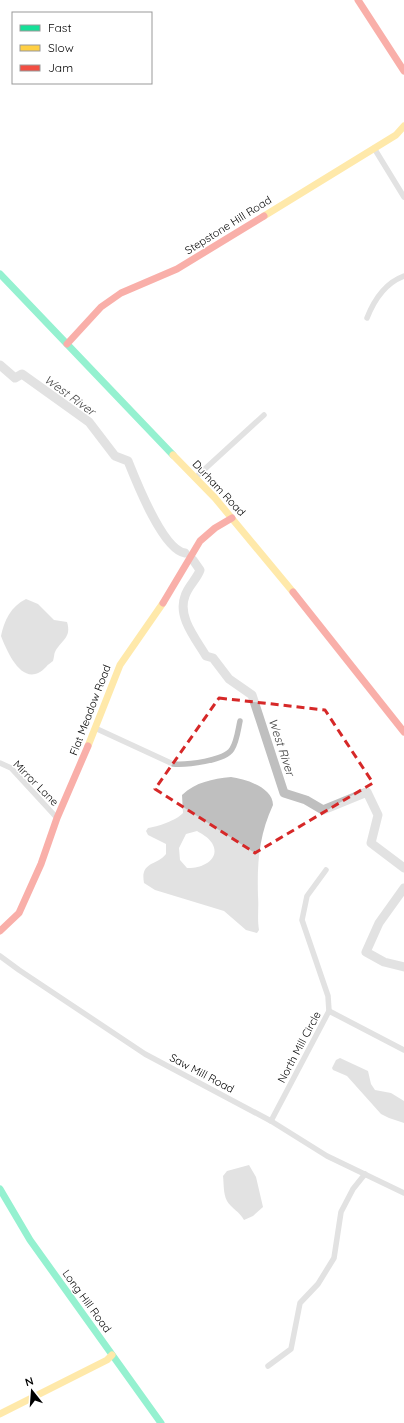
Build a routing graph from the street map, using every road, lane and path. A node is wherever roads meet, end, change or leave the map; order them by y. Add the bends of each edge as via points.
1 (358, 0) edge
2 (404, 71) edge
3 (404, 126) edge
4 (374, 148) junction
5 (404, 198) edge
6 (0, 274) edge
7 (404, 276) edge
8 (366, 318) dead end
9 (66, 344) junction
10 (264, 415) dead end
11 (195, 478) junction
12 (232, 518) junction
13 (240, 721) dead end
14 (95, 728) junction
15 (404, 732) edge
16 (0, 763) edge
17 (57, 818) junction
18 (326, 870) dead end
19 (0, 931) edge
20 (0, 956) edge
21 (329, 1011) junction
22 (404, 1050) edge
23 (271, 1121) junction
24 (365, 1174) junction
25 (0, 1189) edge
26 (404, 1193) edge
27 (112, 1355) junction
28 (268, 1366) dead end
29 (0, 1414) edge
30 (161, 1423) edge

1 - 2 street
3 - 4 street, Stepstone Hill Road via 396,135
4 - 5 street
4 - 9 street, Stepstone Hill Road via 200,256 121,293 101,307
6 - 9 street, Durham Road
7 - 8 street via 398,278 378,296
9 - 11 street, Durham Road
10 - 11 street
11 - 12 street, Durham Road
12 - 14 street, Flat Meadow Road via 200,541 158,611 120,665
12 - 15 street, Durham Road
13 - 14 street via 235,743 228,753 181,765 173,764
14 - 17 street, Flat Meadow Road
16 - 17 street, Mirror Lane via 11,768
17 - 19 street, Flat Meadow Road via 41,864 19,913
18 - 21 street, North Mill Circle via 307,896 302,920 328,996
20 - 23 street, Saw Mill Road via 145,1054
21 - 22 street
21 - 23 street, North Mill Circle
23 - 24 street, Saw Mill Road via 327,1156
24 - 26 street, Saw Mill Road
24 - 28 street via 353,1189 341,1212 334,1258 318,1284 300,1303 291,1349
25 - 27 street, Long Hill Road via 30,1240
27 - 29 street
27 - 30 street, Long Hill Road

